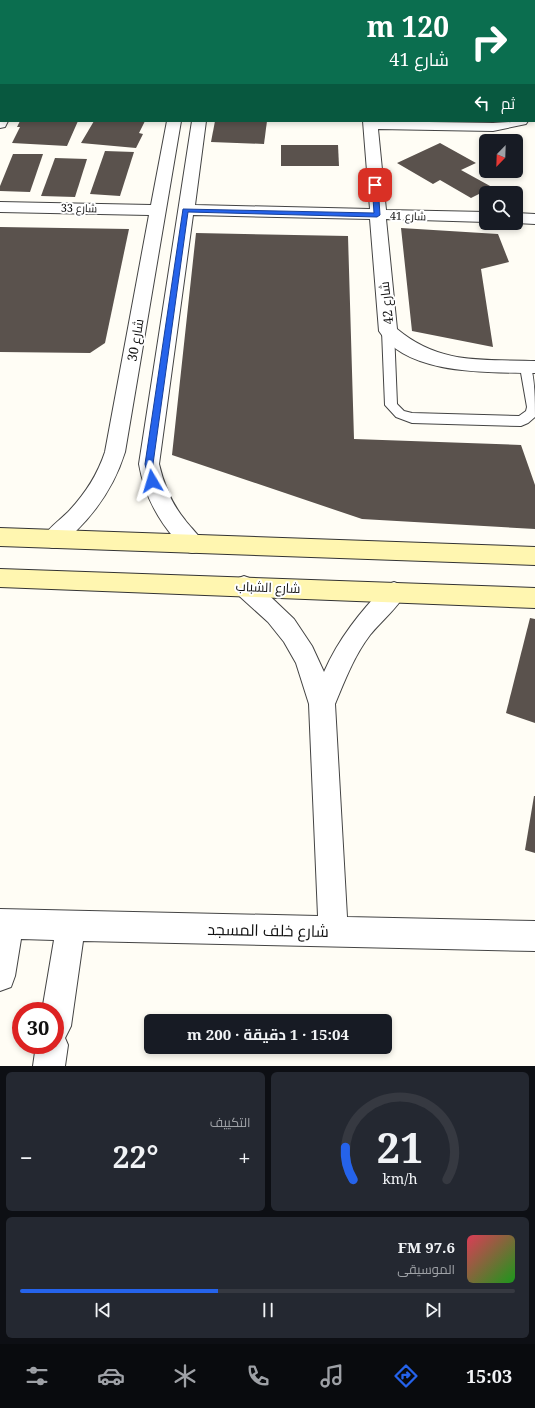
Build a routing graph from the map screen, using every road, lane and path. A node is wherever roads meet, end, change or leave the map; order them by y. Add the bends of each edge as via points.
1 (174, 122) edge
2 (199, 122) edge
3 (516, 122) edge
4 (370, 123) edge
5 (164, 179) junction
6 (190, 179) junction
7 (0, 207) edge
8 (159, 210) junction
9 (185, 210) junction
10 (377, 215) junction
11 (479, 218) edge
12 (523, 218) edge
13 (535, 219) edge
14 (388, 331) junction
15 (530, 367) edge
16 (120, 422) junction
17 (155, 423) junction
18 (0, 537) edge
19 (53, 539) junction
20 (193, 544) junction
21 (535, 556) edge
22 (0, 578) edge
23 (244, 586) junction
24 (394, 592) junction
25 (535, 598) edge
26 (322, 704) junction
27 (4, 924) edge
28 (71, 926) junction
29 (333, 931) junction
30 (535, 936) edge
31 (0, 976) edge
32 (59, 1002) edge
33 (51, 1054) edge
34 (49, 1066) edge

1 - 5 street, شارع 30
2 - 6 street
3 - 4 street via 493,126
4 - 10 street, شارع 42
5 - 6 street
5 - 8 street, شارع 30
6 - 9 street
7 - 8 street, شارع 33
8 - 16 street, شارع 30
9 - 10 street, شارع 41
9 - 17 street
10 - 11 street, شارع 41
10 - 14 street, شارع 42
12 - 13 street
14 - 15 street, شارع 42 via 411,351 427,358 462,365
14 - 15 lane via 391,405 407,417 521,421 528,418 533,407
16 - 17 street
16 - 19 street, شارع 30 via 112,464 102,486 78,517
17 - 20 street via 149,464 152,481 167,514
18 - 19 street
19 - 20 street
20 - 21 street
22 - 23 street, شارع الشباب
23 - 24 street, شارع الشباب
23 - 26 street via 286,626 298,644 314,676
24 - 25 street, شارع الشباب
24 - 26 street via 372,615 352,642 335,672
26 - 29 street
27 - 28 street, شارع خلف المسجد
27 - 31 street
28 - 29 street, شارع خلف المسجد
28 - 32 street
29 - 30 street, شارع خلف المسجد
33 - 34 street

